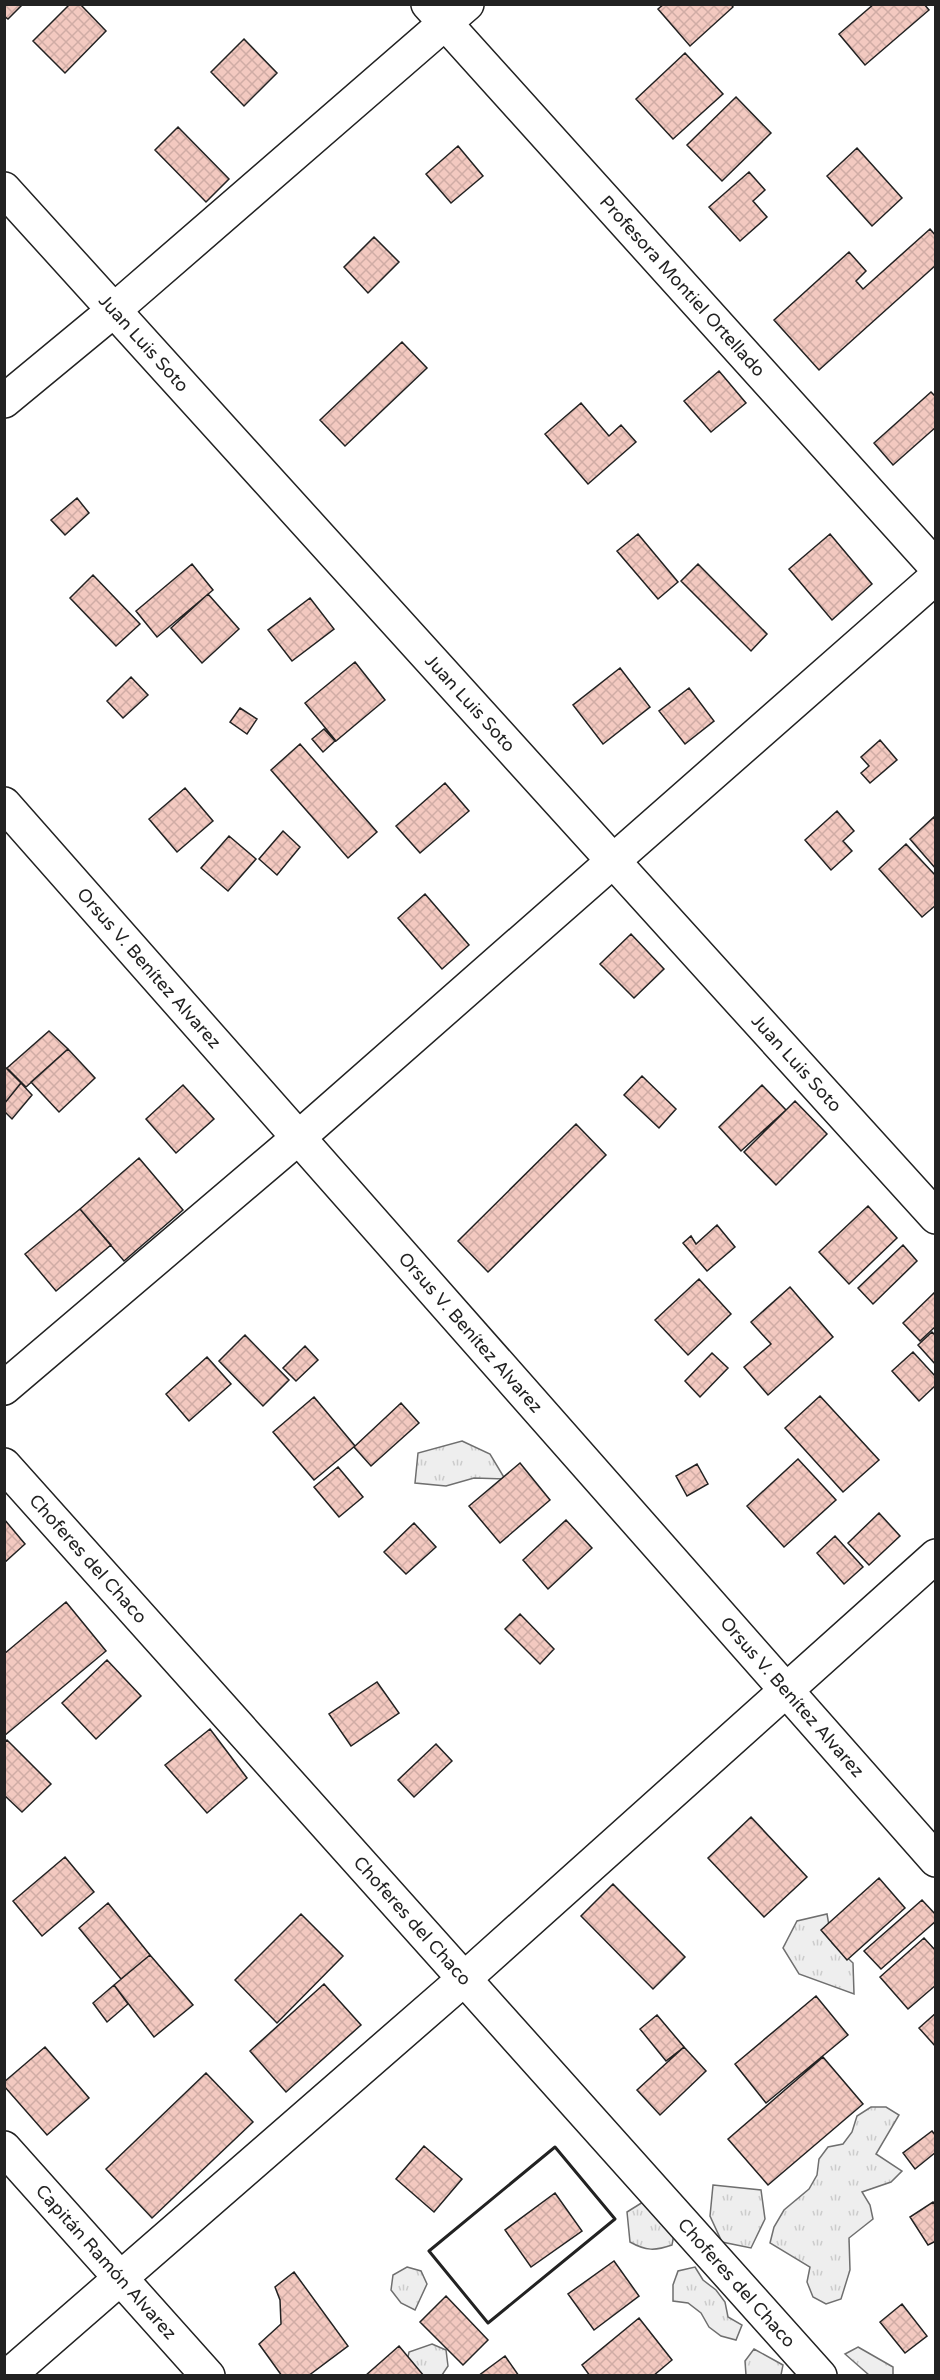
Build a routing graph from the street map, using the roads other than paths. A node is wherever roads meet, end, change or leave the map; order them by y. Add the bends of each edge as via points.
1 (447, 11) edge
2 (4, 189) edge
3 (113, 310) junction
4 (4, 401) edge
5 (936, 567) edge
6 (936, 577) edge
7 (4, 804) edge
8 (612, 861) junction
9 (298, 1138) junction
10 (936, 1217) edge
11 (4, 1388) edge
12 (4, 1465) edge
13 (936, 1556) edge
14 (786, 1690) junction
15 (936, 1860) edge
16 (464, 1979) junction
17 (4, 2148) edge
18 (120, 2278) junction
19 (8, 2376) edge
20 (208, 2376) edge
21 (820, 2376) edge

1 - 3 street
1 - 5 street, Profesora Montiel Ortellado
2 - 3 street, Juan Luis Soto
3 - 4 street
3 - 8 street, Juan Luis Soto
6 - 8 street
7 - 9 street, Orsus V. Benítez Alvarez
8 - 9 street
8 - 10 street, Juan Luis Soto
9 - 11 street
9 - 14 street, Orsus V. Benítez Alvarez
12 - 16 street, Choferes del Chaco
13 - 14 street
14 - 15 street, Orsus V. Benítez Alvarez
14 - 16 street
16 - 18 street
16 - 21 street, Choferes del Chaco
17 - 18 street, Capitán Ramón Alvarez
18 - 19 street
18 - 20 street, Capitán Ramón Alvarez

